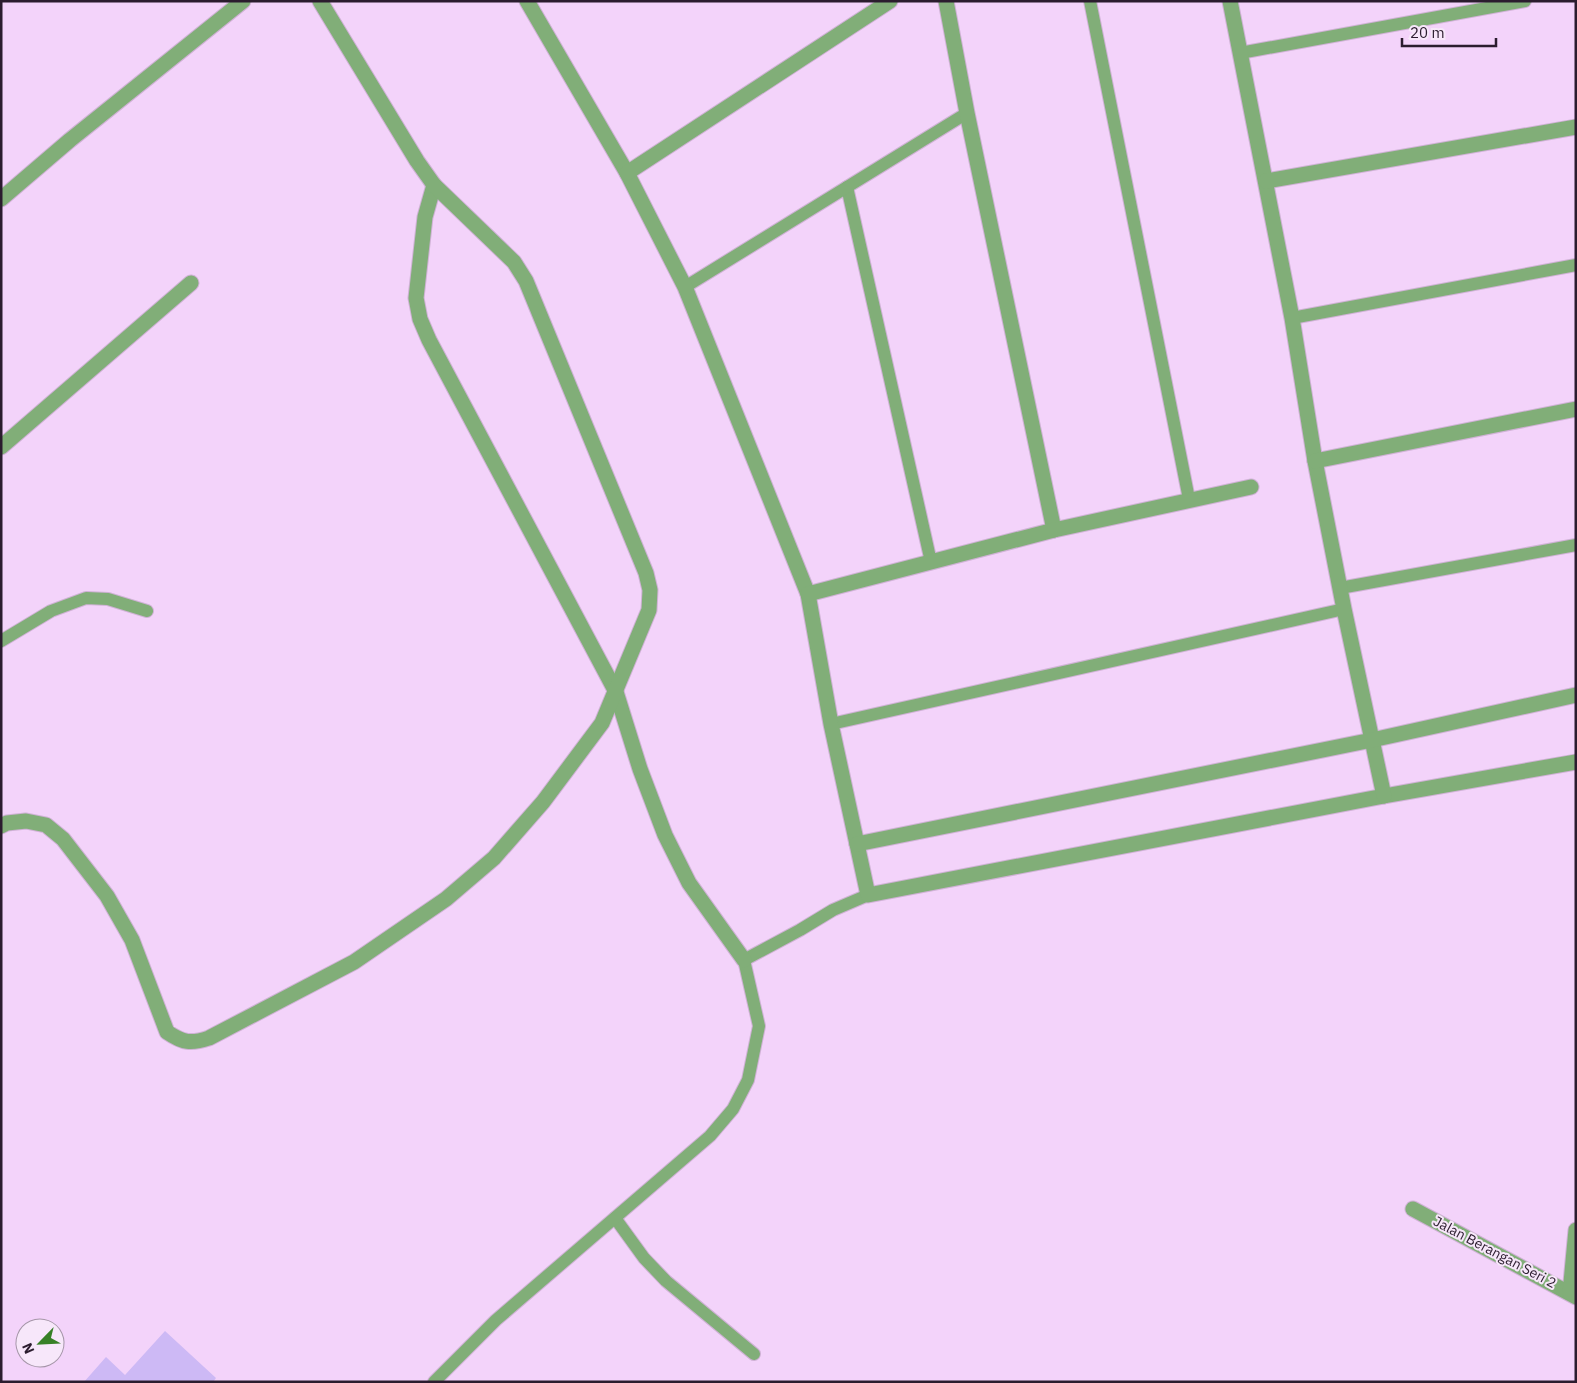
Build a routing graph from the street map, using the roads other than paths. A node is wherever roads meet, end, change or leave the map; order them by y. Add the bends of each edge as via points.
1 (243, 1) edge
2 (320, 1) edge
3 (527, 1) edge
4 (890, 1) edge
5 (946, 1) edge
6 (1090, 1) edge
7 (1230, 1) edge
8 (1525, 1) edge
9 (1240, 53) junction
10 (967, 113) junction
11 (1576, 126) edge
12 (627, 172) junction
13 (1266, 181) junction
14 (434, 185) junction
15 (847, 187) junction
16 (1, 199) edge
17 (1576, 265) edge
18 (191, 283) dead end
19 (685, 287) junction
20 (1292, 318) junction
21 (1576, 409) edge
22 (1, 447) edge
23 (1315, 461) junction
24 (1251, 487) dead end
25 (1189, 499) junction
26 (1054, 530) junction
27 (1576, 545) edge
28 (931, 562) junction
29 (1340, 588) junction
30 (808, 594) junction
31 (1344, 609) junction
32 (146, 611) dead end
33 (1, 641) edge
34 (616, 692) junction
35 (1576, 695) edge
36 (831, 724) junction
37 (1372, 740) junction
38 (1576, 762) edge
39 (1384, 796) junction
40 (1, 826) edge
41 (857, 844) junction
42 (868, 895) junction
43 (744, 960) junction
44 (1414, 1209) dead end
45 (615, 1218) junction
46 (1576, 1230) edge
47 (1573, 1295) edge
48 (754, 1354) dead end
49 (434, 1382) edge

1 - 16 street
2 - 14 street
3 - 12 street
4 - 12 street
5 - 10 street
6 - 25 lane
7 - 9 street
8 - 9 lane
9 - 13 street
10 - 15 lane
10 - 26 street
11 - 13 street
12 - 19 street
13 - 20 street
14 - 34 street via 425,217 416,298 420,318
14 - 34 street via 500,247 526,281 646,572 650,590 649,610
15 - 19 lane
15 - 28 lane
17 - 20 lane
18 - 22 street
19 - 30 street
20 - 23 street
21 - 23 street
23 - 29 street
24 - 25 street
25 - 26 street
26 - 28 street
27 - 29 lane
28 - 30 street
29 - 31 street
30 - 36 street
31 - 36 lane
31 - 37 street
32 - 33 lane via 108,599 86,598 51,611
34 - 40 street via 602,723 544,802 494,858 446,899 354,962 209,1038 195,1042 179,1040 168,1032 132,940 107,896 63,839 46,825 26,821
34 - 43 street via 665,835 689,883
35 - 37 street
36 - 41 street
37 - 39 street
37 - 41 street
38 - 39 street
39 - 42 street
41 - 42 street
42 - 43 lane via 833,910
43 - 45 lane via 759,1026 748,1080 733,1109 710,1136
44 - 47 street, Jalan Berangan Seri 2
45 - 48 lane via 644,1258 666,1281
45 - 49 lane via 496,1320
46 - 47 street

